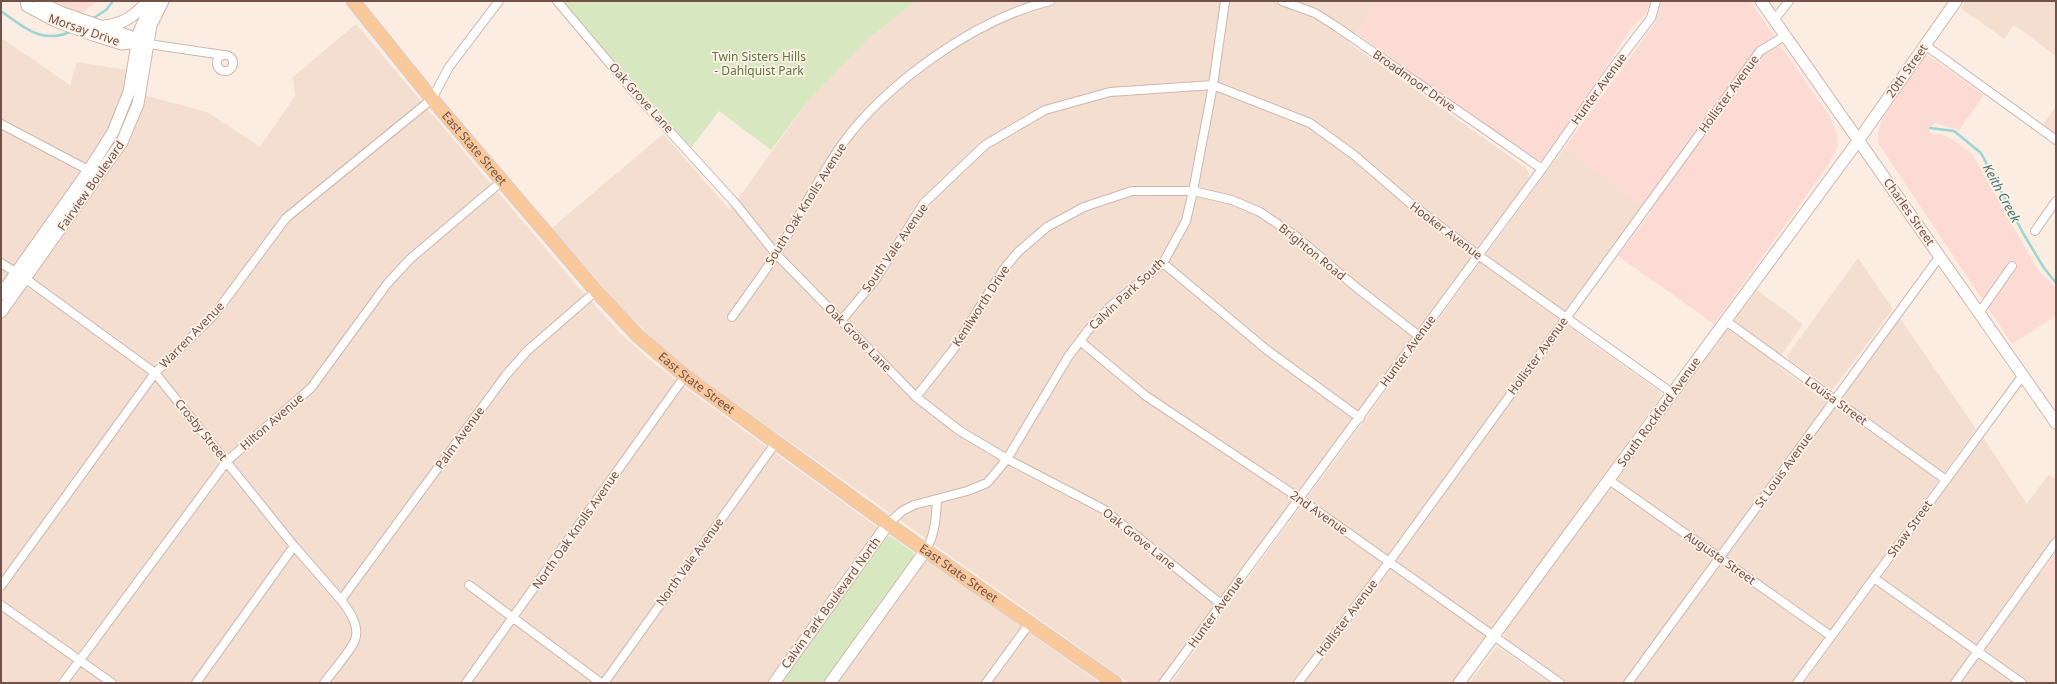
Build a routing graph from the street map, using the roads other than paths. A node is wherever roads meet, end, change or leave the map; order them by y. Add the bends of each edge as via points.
1 (26, 1) edge
2 (38, 1) edge
3 (148, 1) edge
4 (153, 1) edge
5 (163, 1) edge
6 (353, 1) edge
7 (499, 1) edge
8 (556, 1) edge
9 (1050, 1) edge
10 (1225, 1) edge
11 (1282, 1) edge
12 (1656, 1) edge
13 (1761, 1) edge
14 (1789, 1) edge
15 (1956, 1) edge
16 (1774, 20) junction
17 (69, 21) junction
18 (96, 31) junction
19 (1785, 36) junction
20 (142, 43) junction
21 (1925, 45) junction
22 (223, 55) dead end
23 (1213, 85) junction
24 (432, 99) junction
25 (1, 124) edge
26 (2056, 140) edge
27 (1858, 141) junction
28 (1542, 170) junction
29 (94, 173) junction
30 (502, 180) junction
31 (1193, 191) junction
32 (2056, 201) edge
33 (2035, 231) dead end
34 (776, 254) junction
35 (1478, 255) junction
36 (1940, 256) junction
37 (1, 263) edge
38 (1163, 263) junction
39 (2012, 266) dead end
40 (16, 272) junction
41 (26, 279) junction
42 (596, 291) junction
43 (1, 294) edge
44 (1, 312) edge
45 (1979, 313) junction
46 (732, 317) dead end
47 (1566, 317) junction
48 (841, 321) junction
49 (1726, 321) junction
50 (1418, 336) junction
51 (1080, 341) junction
52 (155, 373) junction
53 (2023, 375) junction
54 (685, 376) junction
55 (1672, 393) junction
56 (916, 397) junction
57 (1835, 400) junction
58 (1360, 418) junction
59 (2056, 424) edge
60 (777, 442) junction
61 (1007, 459) junction
62 (227, 461) junction
63 (1609, 480) junction
64 (1946, 480) junction
65 (1299, 498) junction
66 (937, 500) junction
67 (888, 524) junction
68 (2056, 542) edge
69 (294, 546) junction
70 (926, 550) junction
71 (1719, 557) junction
72 (1389, 562) junction
73 (1874, 578) junction
74 (469, 585) dead end
75 (1, 586) edge
76 (341, 600) junction
77 (1221, 604) junction
78 (1, 605) edge
79 (514, 618) junction
80 (1030, 623) junction
81 (1493, 636) junction
82 (1831, 636) junction
83 (1977, 652) junction
84 (80, 660) junction
85 (63, 683) edge
86 (112, 683) edge
87 (196, 683) edge
88 (324, 683) edge
89 (466, 683) edge
90 (602, 683) edge
91 (774, 683) edge
92 (830, 683) edge
93 (986, 683) edge
94 (1115, 683) edge
95 (1164, 683) edge
96 (1298, 683) edge
97 (1459, 683) edge
98 (1560, 683) edge
99 (1628, 683) edge
100 (1797, 683) edge
101 (1955, 683) edge
102 (2022, 683) edge

1 - 17 street, Morsay Drive via 27,6
2 - 17 street, Morsay Drive
3 - 18 street via 126,22
4 - 20 street, Fairview Boulevard via 143,21
5 - 20 street, Fairview Boulevard
6 - 24 main road, East State Street
7 - 24 street via 449,67
8 - 34 street, Oak Grove Lane
9 - 34 street, South Oak Knolls Avenue via 998,20 963,40 914,71 878,103 844,142
10 - 23 street, Calvin Park South
11 - 28 street, Broadmoor Drive via 1315,13 1337,27
12 - 28 street, Hunter Avenue via 1651,18 1609,73
13 - 16 street, Charles Street
14 - 16 street
15 - 21 street, 20th Street
16 - 19 street, Charles Street
17 - 18 street, Morsay Drive
18 - 20 street, Morsay Drive via 129,36
19 - 27 street, Charles Street
19 - 47 street, Hollister Avenue via 1760,51
20 - 22 street
20 - 29 street, Fairview Boulevard via 124,108
21 - 26 street
21 - 27 street, 20th Street
23 - 31 street, Calvin Park South
23 - 35 street, Hooker Avenue via 1310,123 1354,155 1410,203
23 - 48 street, South Vale Avenue via 1110,92 1045,110 985,145 924,203 875,280
24 - 30 main road, East State Street
24 - 52 street, Warren Avenue via 286,218 214,315
25 - 29 street
27 - 36 street, Charles Street
27 - 49 street, South Rockford Avenue
28 - 35 street, Hunter Avenue
29 - 40 street, Fairview Boulevard
29 - 41 street, Fairview Boulevard
30 - 42 main road, East State Street
30 - 62 street, Hilton Avenue via 410,259 387,284 310,388
31 - 38 street, Calvin Park South via 1186,221
31 - 50 street, Brighton Road via 1232,200 1260,212 1297,237
31 - 56 street, Kenilworth Drive via 1132,191 1084,206 1047,227 1018,252 1003,270 953,350
32 - 33 street
34 - 46 street, South Oak Knolls Avenue
34 - 48 street, Oak Grove Lane
35 - 47 street, Hooker Avenue
35 - 50 street, Hunter Avenue
36 - 45 street, Charles Street
36 - 57 street, St Louis Avenue
37 - 40 street, Crosby Street
38 - 51 street, Calvin Park South via 1112,305
38 - 58 street via 1268,350
39 - 45 street
40 - 41 street, Crosby Street
40 - 43 street, Fairview Boulevard
41 - 44 street, Fairview Boulevard
41 - 52 street, Crosby Street
42 - 54 main road, East State Street via 638,336
42 - 76 street, Palm Avenue via 527,351 506,375
45 - 53 street, Charles Street
47 - 55 street, Hooker Avenue
47 - 72 street, Hollister Avenue
48 - 56 street, Oak Grove Lane
49 - 55 street, South Rockford Avenue
49 - 57 street, Louisa Street
50 - 58 street, Hunter Avenue
51 - 61 street, Calvin Park South
51 - 65 street, 2nd Avenue via 1146,396
52 - 62 street, Crosby Street
52 - 75 street, Warren Avenue
53 - 59 street, Charles Street
53 - 64 street, Shaw Street
54 - 60 main road, East State Street
54 - 79 street, North Oak Knolls Avenue
55 - 63 street, South Rockford Avenue
56 - 61 street, Oak Grove Lane via 960,431
57 - 64 street, Louisa Street
57 - 71 street, St Louis Avenue
58 - 65 street, Hunter Avenue
60 - 67 main road, East State Street
60 - 90 street, North Vale Avenue
61 - 66 street, Calvin Park South via 987,482
61 - 77 street, Oak Grove Lane via 1103,509
62 - 69 street, Crosby Street
62 - 84 street, Hilton Avenue
63 - 71 street, Augusta Street
63 - 81 street, South Rockford Avenue
64 - 73 street, Shaw Street
65 - 72 street, 2nd Avenue
65 - 77 street, Hunter Avenue
66 - 67 street, Calvin Park South via 914,505 902,511
66 - 70 street via 933,538
67 - 70 main road, East State Street
67 - 91 street, Calvin Park Boulevard North
68 - 83 street
69 - 76 street, Crosby Street
69 - 87 street
70 - 80 main road, East State Street
70 - 92 street
71 - 82 street, Augusta Street
71 - 99 street, St Louis Avenue
72 - 81 street, 2nd Avenue
72 - 96 street, Hollister Avenue
73 - 82 street, Shaw Street
73 - 83 street
74 - 79 street
76 - 88 street, Crosby Street via 355,625 355,639
77 - 95 street, Hunter Avenue
78 - 84 street
79 - 89 street, North Oak Knolls Avenue
79 - 90 street
80 - 93 street
80 - 94 main road, East State Street
81 - 97 street, South Rockford Avenue
81 - 98 street, 2nd Avenue
82 - 100 street, Shaw Street
83 - 101 street
83 - 102 street
84 - 85 street, Hilton Avenue
84 - 86 street

